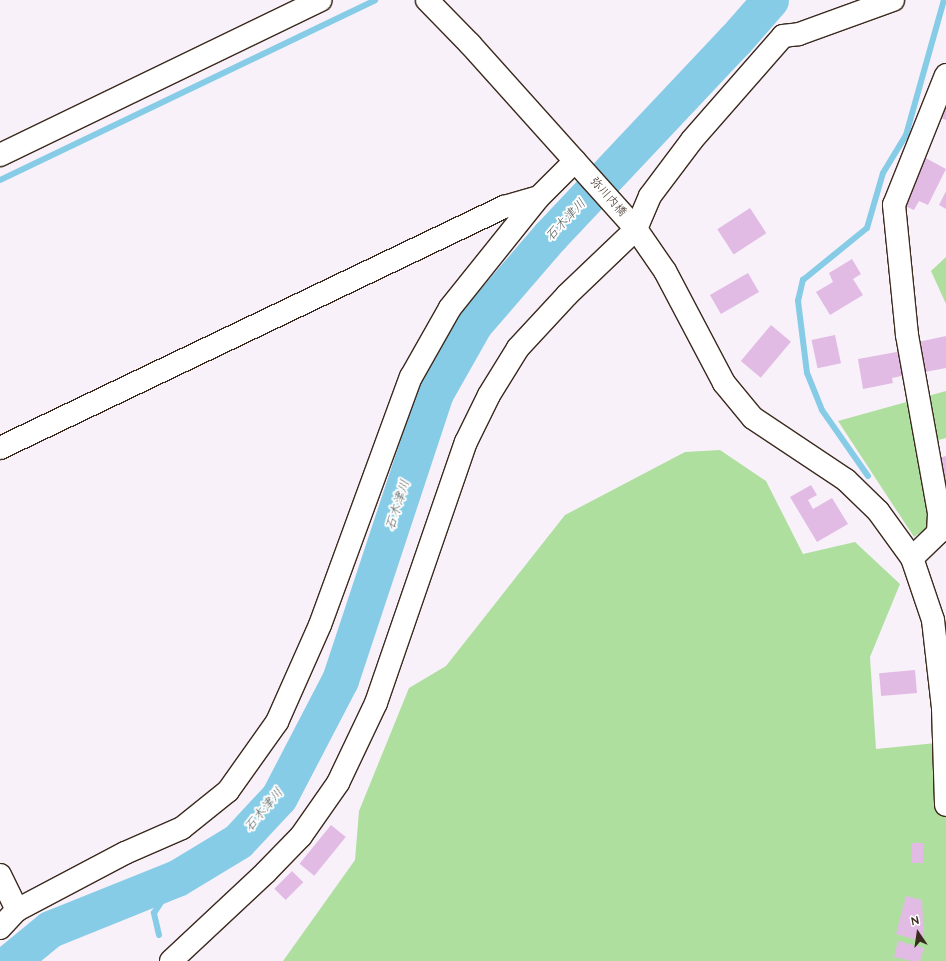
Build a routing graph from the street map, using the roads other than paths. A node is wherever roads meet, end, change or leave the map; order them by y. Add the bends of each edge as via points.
1 (321, 0) edge
2 (427, 0) edge
3 (893, 0) edge
4 (946, 75) edge
5 (0, 155) edge
6 (577, 163) junction
7 (540, 197) junction
8 (636, 229) junction
9 (0, 448) edge
10 (912, 558) junction
11 (946, 805) edge
12 (0, 875) edge
13 (17, 910) junction
14 (0, 928) edge
15 (171, 961) edge

1 - 5 street
2 - 6 street, 弥川内橋
3 - 8 street via 799,34 783,36 692,140 650,196
4 - 10 street via 894,205 907,335 939,513 938,533
6 - 7 street
6 - 8 street, 弥川内橋
7 - 9 street via 504,207
7 - 13 street via 450,308 411,378 305,660 277,722 228,791 182,828 125,853
8 - 10 street, 弥川内橋 via 665,271 724,383 753,418 846,480 878,511
8 - 15 street via 567,295 518,348 489,395 466,442 376,704 338,783 301,836
10 - 11 street, 弥川内橋 via 933,620 943,708
12 - 13 street
13 - 14 street

